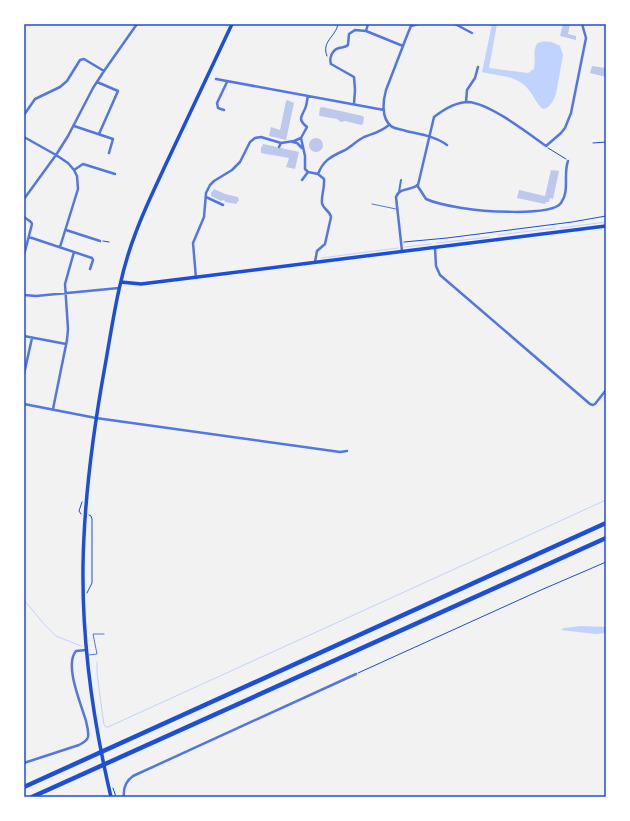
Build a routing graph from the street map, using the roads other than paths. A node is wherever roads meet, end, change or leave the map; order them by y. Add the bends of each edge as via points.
1 (137, 24) edge
2 (232, 24) edge
3 (368, 24) edge
4 (418, 24) edge
5 (455, 24) edge
6 (582, 24) edge
7 (411, 25) edge
8 (366, 31) junction
9 (472, 33) dead end
10 (403, 46) junction
11 (478, 67) dead end
12 (104, 71) junction
13 (216, 80) dead end
14 (97, 82) junction
15 (227, 82) junction
16 (308, 96) junction
17 (466, 102) junction
18 (354, 104) junction
19 (224, 110) dead end
20 (384, 110) junction
21 (24, 115) edge
22 (389, 125) junction
23 (74, 126) junction
24 (99, 134) junction
25 (429, 136) junction
26 (25, 137) edge
27 (301, 138) junction
28 (291, 142) junction
29 (24, 143) edge
30 (281, 143) junction
31 (447, 145) dead end
32 (279, 147) dead end
33 (303, 148) junction
34 (108, 153) dead end
35 (56, 155) junction
36 (568, 161) road end
37 (74, 170) junction
38 (308, 172) junction
39 (115, 174) dead end
40 (318, 174) junction
41 (302, 180) dead end
42 (401, 180) dead end
43 (418, 184) junction
44 (399, 192) junction
45 (206, 197) junction
46 (24, 198) edge
47 (372, 204) dead end
48 (223, 205) dead end
49 (396, 209) junction
50 (24, 217) edge
51 (606, 226) edge
52 (66, 230) junction
53 (29, 237) junction
54 (100, 241) road end
55 (60, 247) junction
56 (435, 248) junction
57 (74, 252) junction
58 (402, 252) junction
59 (24, 255) edge
60 (315, 263) junction
61 (90, 269) dead end
62 (196, 278) junction
63 (121, 282) junction
64 (120, 288) junction
65 (24, 294) edge
66 (65, 294) junction
67 (24, 336) edge
68 (32, 338) junction
69 (66, 344) junction
70 (24, 374) edge
71 (606, 390) edge
72 (24, 404) edge
73 (53, 409) junction
74 (96, 418) junction
75 (347, 452) dead end
76 (606, 523) edge
77 (606, 538) edge
78 (104, 634) dead end
79 (86, 650) junction
80 (87, 655) junction
81 (356, 674) road end
82 (24, 763) edge
83 (24, 787) edge
84 (32, 797) edge
85 (112, 797) edge
86 (124, 797) edge

1 - 12 street
2 - 63 main road via 139,223
3 - 8 street
4 - 7 street
5 - 9 street
6 - 17 street via 586,34 585,43 569,119 561,133 546,146 495,112
7 - 10 street
8 - 10 street
8 - 18 street via 355,30 350,33 348,45 334,51 330,60 333,66 354,77
10 - 20 street via 386,90
11 - 17 street via 475,78 466,90
12 - 14 street
12 - 21 street via 84,59 80,60 67,81 35,99
13 - 15 street
14 - 23 street
14 - 24 street via 118,91
15 - 16 street
15 - 19 street via 217,103 218,108
16 - 18 street
16 - 27 street via 301,117 307,127
17 - 25 street via 452,106 434,117
18 - 20 street
20 - 22 street
22 - 25 street
22 - 40 street via 379,133 365,137 331,156 324,162
23 - 24 street
23 - 35 street
24 - 34 street via 113,139
25 - 31 street
25 - 43 street
26 - 29 street
26 - 35 street
27 - 28 street
27 - 33 street
28 - 30 street
28 - 33 street via 298,143
30 - 32 street
30 - 45 street via 261,137 252,140 240,162 212,183
33 - 38 street via 305,169
35 - 37 street
35 - 46 street
36 - 43 street via 566,192 559,205 548,209 520,212 462,208 426,199
37 - 39 street via 83,164
37 - 52 street via 78,189
38 - 40 street
38 - 41 street
40 - 60 street via 324,179 322,203 331,217 325,244 318,251
42 - 44 street
43 - 44 street
44 - 49 street via 395,199
45 - 48 street
45 - 62 street via 206,213 193,243
47 - 49 lane
49 - 58 street
50 - 53 street via 32,224
51 - 56 main road
52 - 54 street
52 - 55 street
53 - 55 street
53 - 59 street
55 - 57 street
56 - 58 main road
56 - 71 street via 436,266 440,275 590,404 595,404
57 - 61 street via 92,258
57 - 66 street via 65,282
58 - 60 main road
60 - 62 main road
62 - 63 main road via 141,284
63 - 64 main road
64 - 66 street
64 - 74 main road
65 - 66 street
66 - 69 street via 68,329
67 - 68 street
68 - 69 street
68 - 70 street
69 - 73 street
72 - 73 street
73 - 74 street
74 - 75 street
74 - 79 main road via 88,474 84,533
76 - 83 highway
77 - 84 highway
78 - 80 lane via 93,634 97,654
79 - 80 main road
79 - 82 street via 74,653 71,664 87,727 87,738 79,745
80 - 85 main road via 97,730
81 - 86 street via 133,776 125,784

